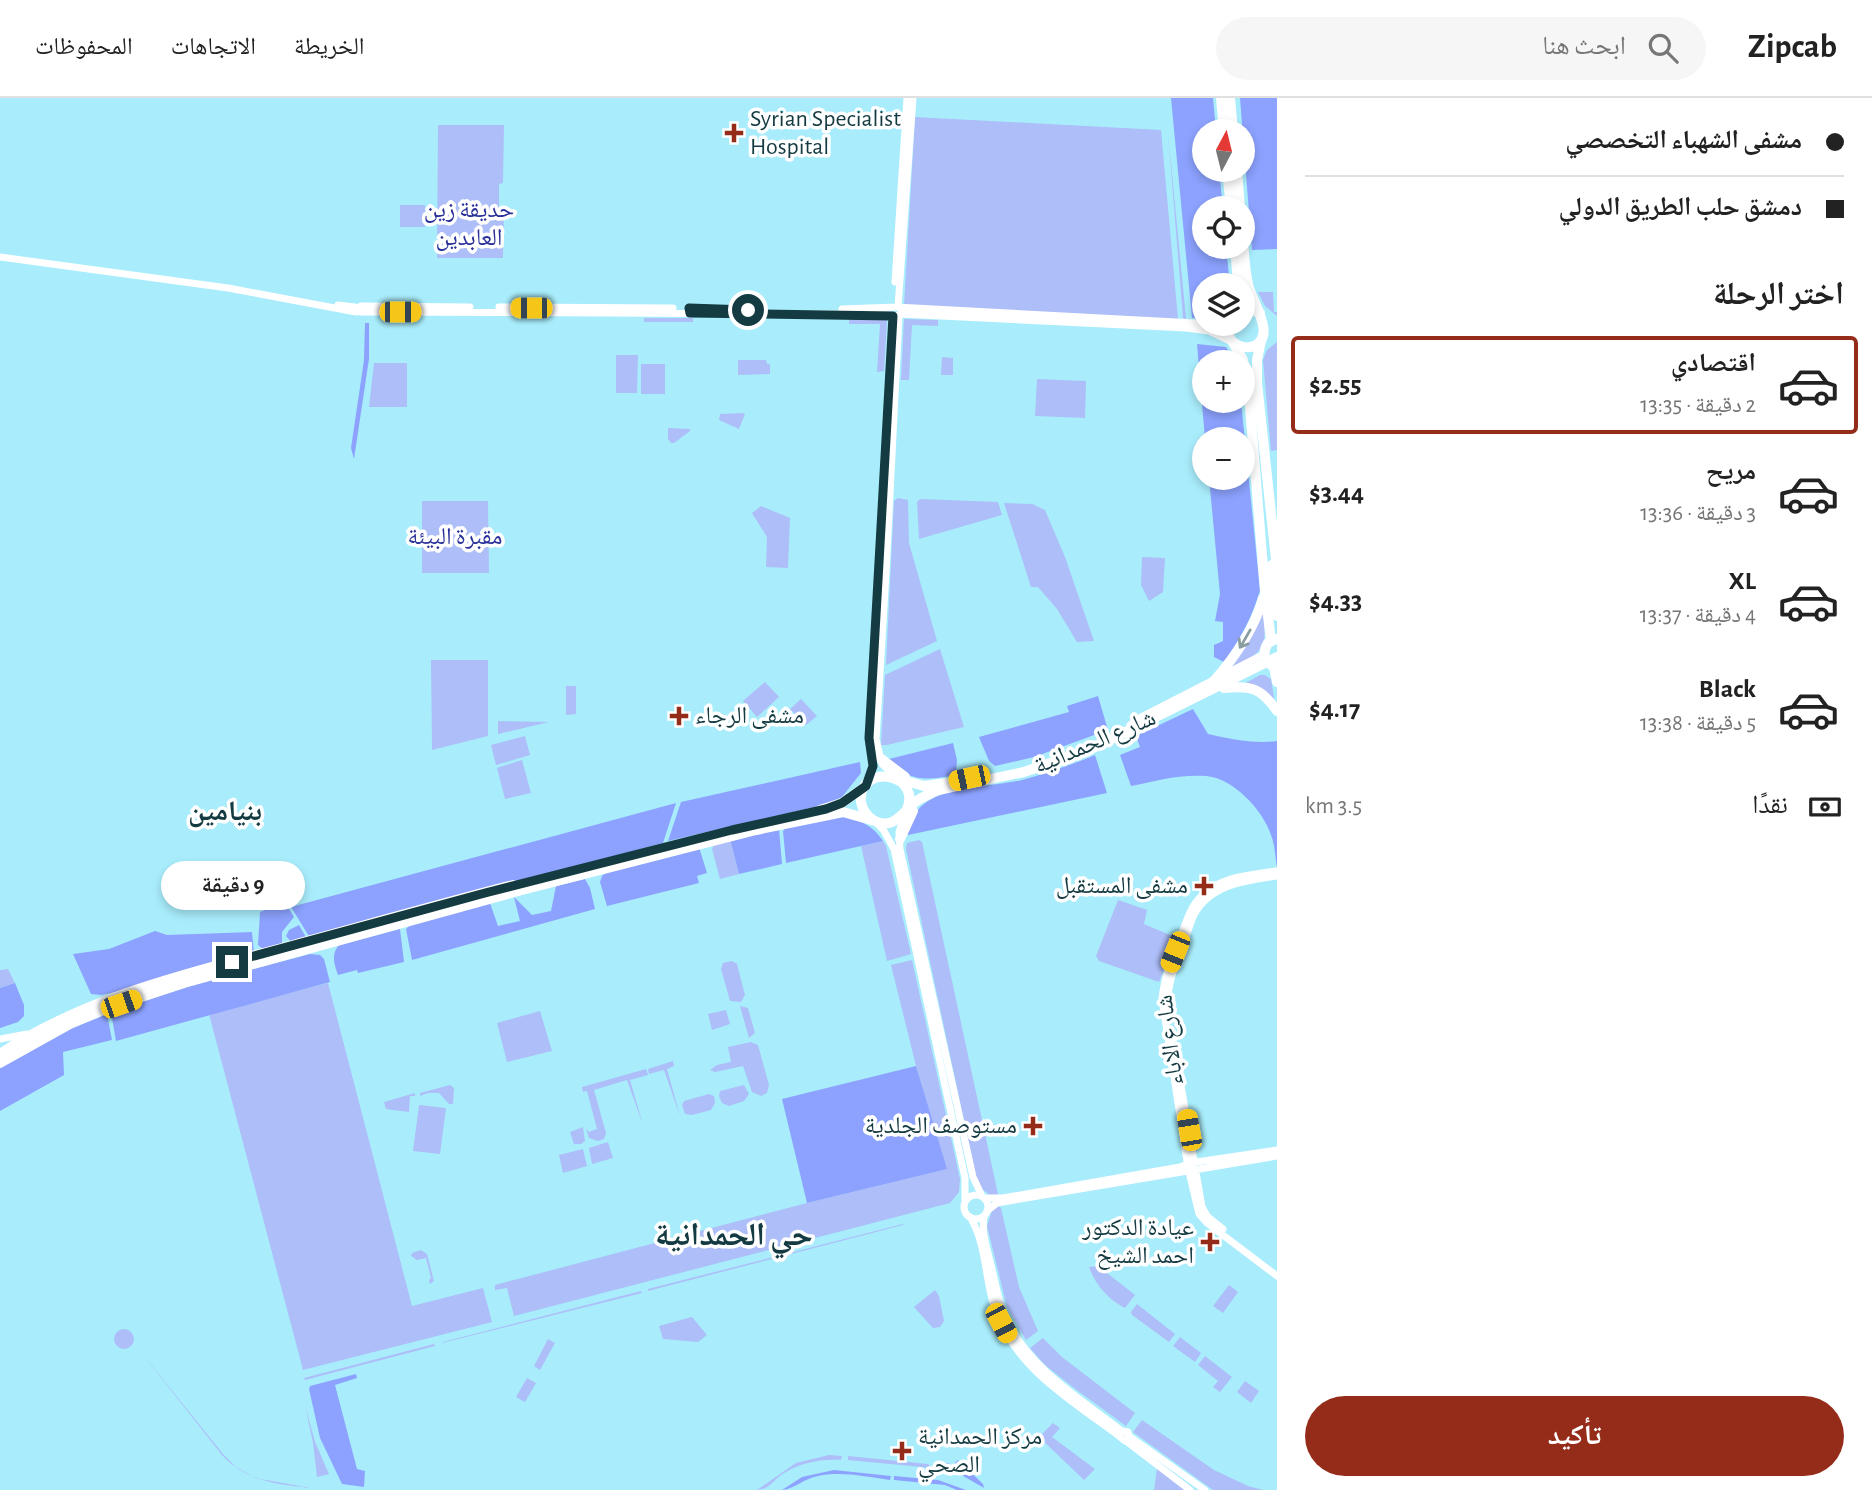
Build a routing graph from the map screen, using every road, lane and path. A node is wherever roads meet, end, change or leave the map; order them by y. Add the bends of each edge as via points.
1 (907, 98) edge
2 (913, 98) edge
3 (1220, 98) edge
4 (1230, 98) edge
5 (1223, 119) edge
6 (1232, 119) edge
7 (907, 151) junction
8 (0, 257) edge
9 (1245, 259) edge
10 (1255, 310) edge
11 (896, 312) junction
12 (1260, 313) junction
13 (1192, 323) edge
14 (1230, 336) edge
15 (1261, 341) junction
16 (1233, 342) junction
17 (1259, 462) junction
18 (1277, 569) edge
19 (1265, 591) junction
20 (1277, 616) edge
21 (1274, 637) edge
22 (1264, 654) junction
23 (1275, 662) edge
24 (1214, 681) junction
25 (1277, 682) edge
26 (1224, 688) junction
27 (1277, 711) edge
28 (1131, 727) junction
29 (878, 763) junction
30 (897, 778) junction
31 (950, 785) junction
32 (866, 786) junction
33 (904, 814) junction
34 (875, 821) junction
35 (900, 839) junction
36 (1277, 874) edge
37 (908, 898) junction
38 (910, 908) junction
39 (41, 1031) junction
40 (0, 1039) edge
41 (0, 1054) edge
42 (0, 1063) edge
43 (1277, 1150) edge
44 (1263, 1155) junction
45 (1277, 1156) edge
46 (1192, 1167) junction
47 (983, 1197) junction
48 (965, 1199) junction
49 (986, 1214) junction
50 (970, 1217) junction
51 (1206, 1219) junction
52 (1277, 1270) edge
53 (1277, 1276) edge
54 (1124, 1436) junction
55 (1191, 1490) edge
56 (1205, 1490) edge

1 - 7 main road
2 - 7 main road
3 - 5 highway
4 - 6 highway
7 - 11 main road
8 - 11 main road via 358,309
9 - 12 highway via 1248,285
10 - 12 highway
11 - 13 main road
11 - 16 main road via 1190,329 1209,331
11 - 29 main road via 874,708
12 - 15 highway via 1266,327
14 - 16 highway
15 - 16 highway via 1247,348
15 - 17 highway via 1256,360
16 - 17 highway via 1248,383
17 - 18 highway
17 - 19 highway
17 - 20 highway
17 - 21 highway
19 - 21 highway
19 -> 24 highway via 1252,627
21 - 22 highway
22 - 23 highway
22 - 24 main road
23 - 25 highway
23 - 26 main road
23 - 28 highway, شارع الحمدانية via 1245,671
24 - 28 main road via 1139,718
26 - 27 highway via 1255,689
26 - 28 main road via 1143,727
28 - 31 highway, شارع الحمدانية via 1052,764
29 - 30 main road
29 - 31 highway via 912,780
29 - 32 main road
30 - 31 highway, شارع الحمدانية via 924,786
30 - 32 highway via 876,777
30 - 33 highway via 909,795
31 - 33 highway, شارع الحمدانية via 926,795
31 - 35 highway via 918,807
32 - 34 highway via 861,802
32 - 39 highway via 826,809 498,889 182,976 106,1001
33 - 34 highway via 891,823
33 - 35 main road
34 - 37 main road via 894,849
34 - 42 highway via 843,812 756,830 209,976 108,1008
35 - 37 main road
36 - 46 main road, شارع الاباء via 1226,887 1203,901 1172,974 1168,1011
37 - 38 main road
38 - 47 main road via 973,1177
38 - 48 main road via 965,1178
39 - 40 main road
39 - 41 highway
43 - 44 main road
44 - 45 main road
44 - 46 main road
46 - 47 main road via 1003,1198
46 - 49 main road via 997,1203
46 - 51 main road, شارع الاباء via 1197,1207
47 - 48 main road via 975,1194
47 - 49 main road via 988,1204
48 - 50 main road
49 - 50 main road via 975,1220
49 - 54 main road via 983,1229 998,1294 1015,1335 1043,1369
50 - 54 main road via 995,1309 1014,1345 1046,1381
51 - 52 main road
51 - 53 main road
54 - 55 main road
54 - 56 main road

